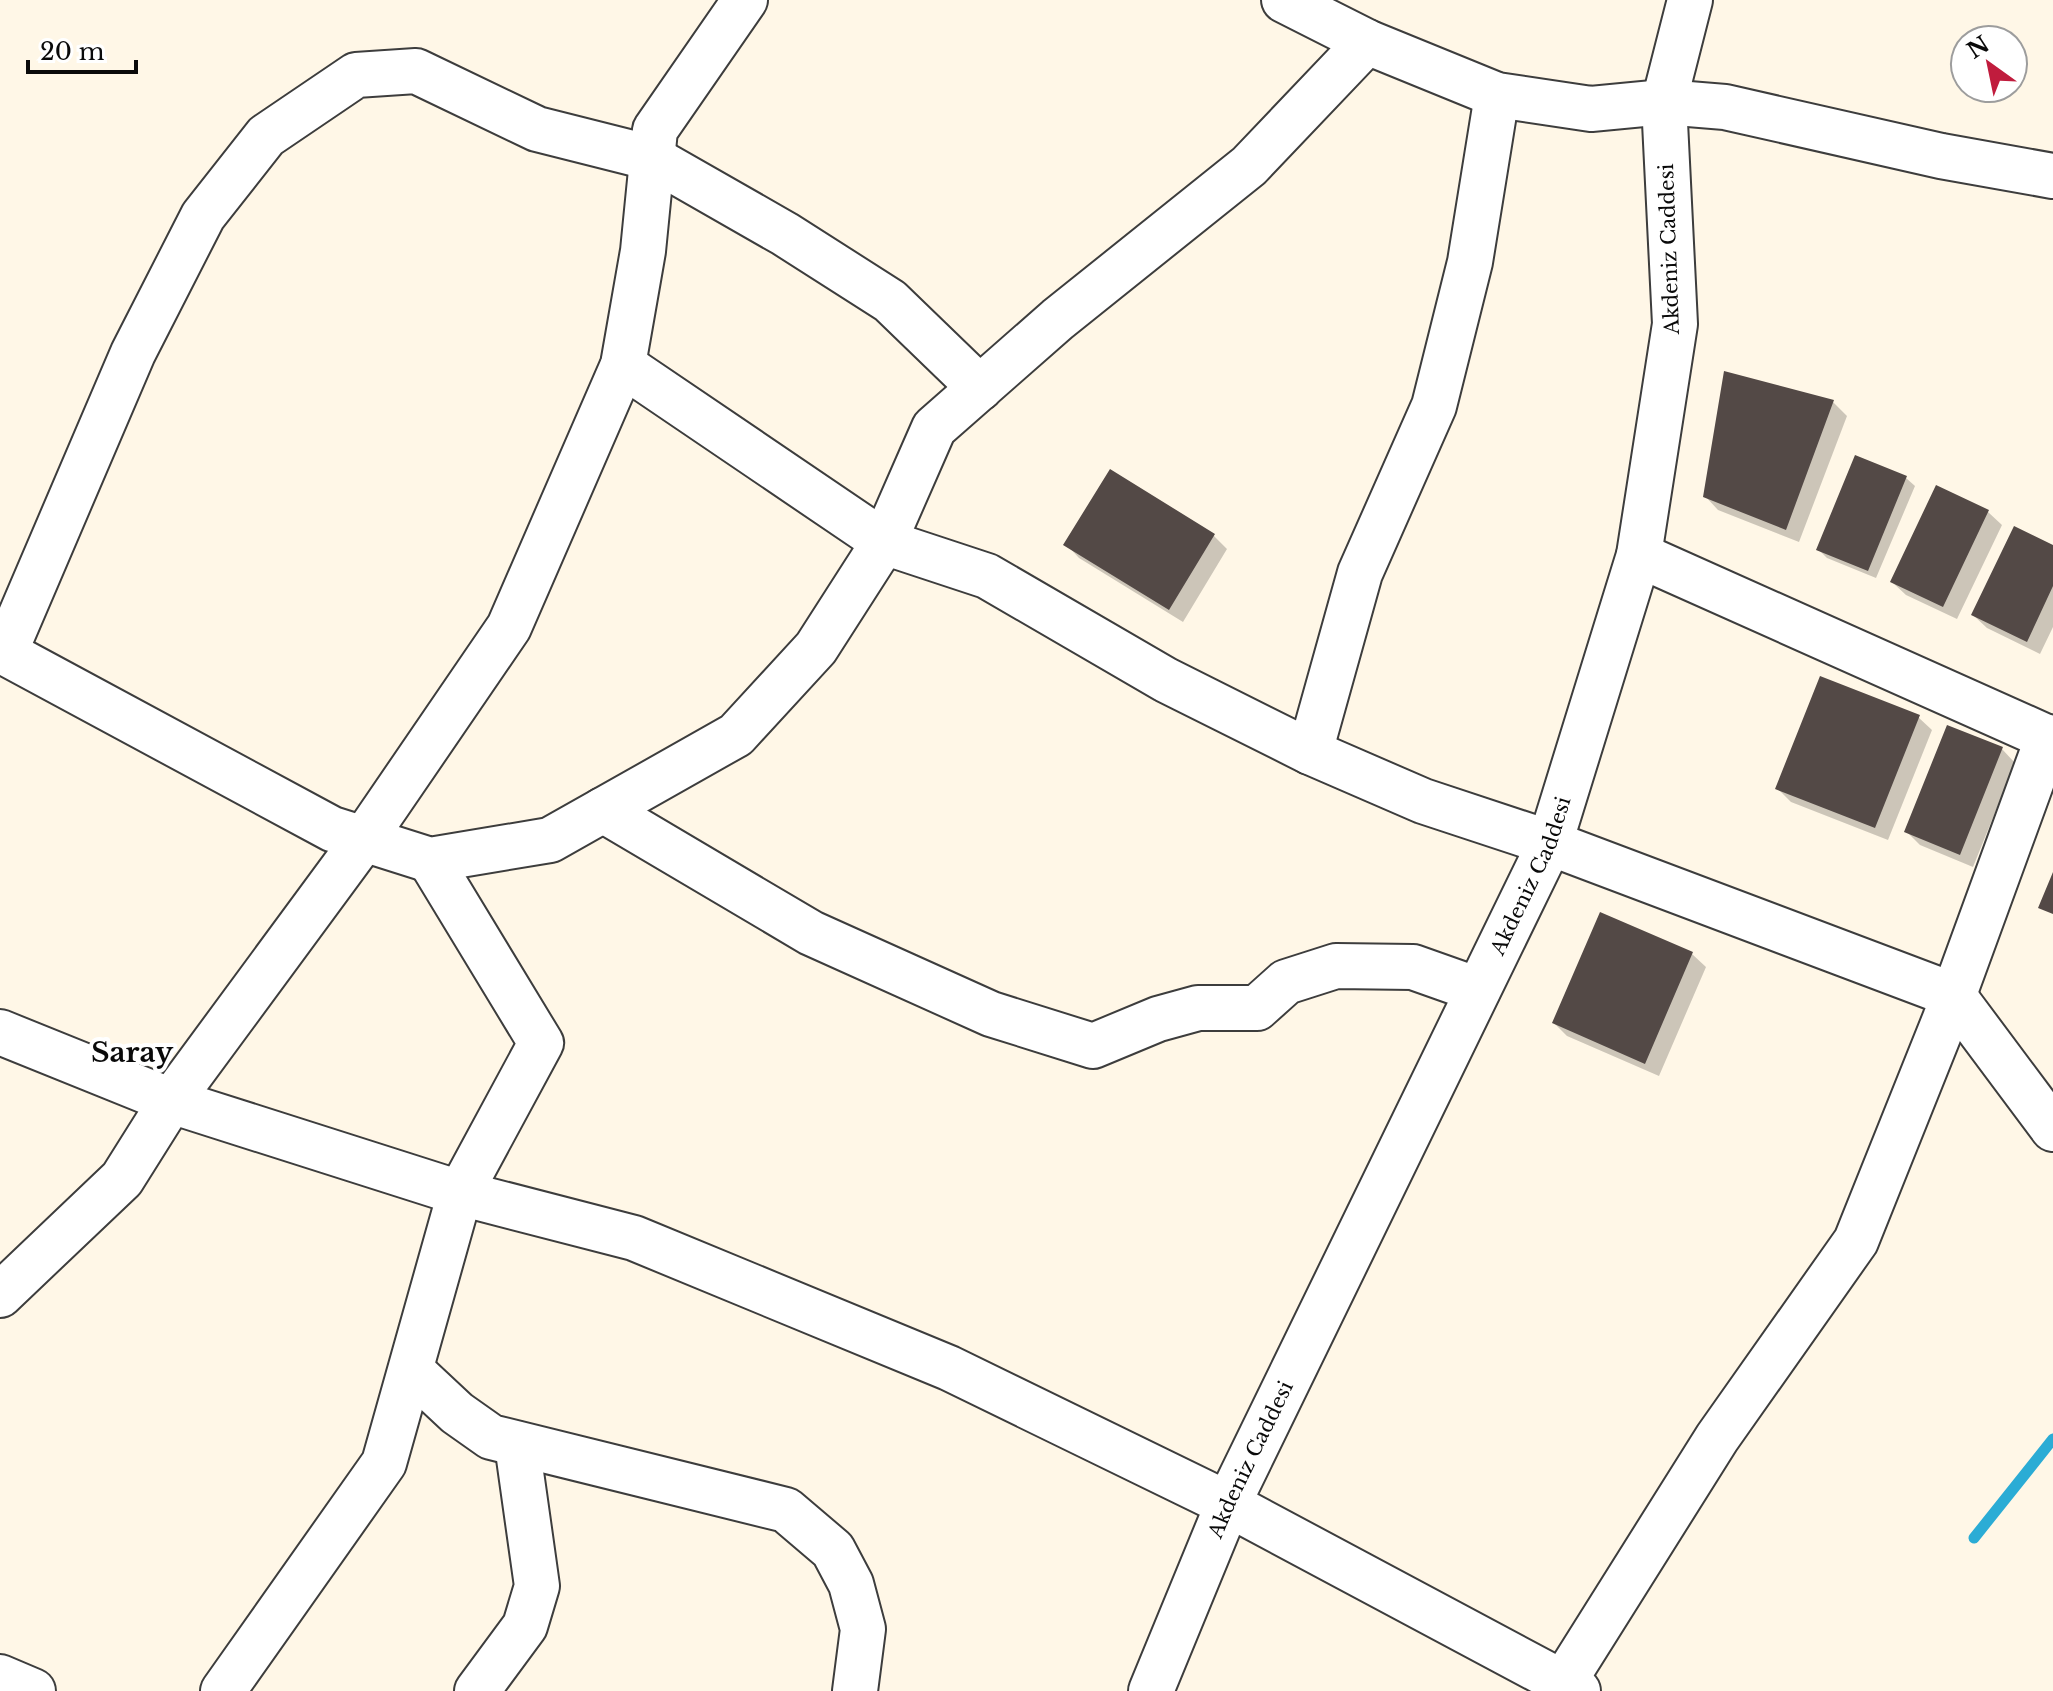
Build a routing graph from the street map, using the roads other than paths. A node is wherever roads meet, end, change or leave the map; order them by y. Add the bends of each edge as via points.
1 (745, 0) edge
2 (1284, 0) edge
3 (1690, 0) edge
4 (1367, 42) junction
5 (1497, 95) junction
6 (1664, 102) junction
7 (652, 158) junction
8 (2053, 176) edge
9 (623, 365) junction
10 (980, 388) junction
11 (884, 542) junction
12 (1639, 555) junction
13 (3, 651) edge
14 (2050, 738) edge
15 (1310, 752) junction
16 (603, 810) junction
17 (364, 839) junction
18 (1550, 843) junction
19 (430, 860) junction
20 (1478, 990) junction
21 (1953, 995) junction
22 (0, 1032) edge
23 (171, 1101) junction
24 (2053, 1129) edge
25 (460, 1193) junction
26 (0, 1295) edge
27 (411, 1370) junction
28 (517, 1444) junction
29 (1228, 1504) junction
30 (0, 1677) edge
31 (1566, 1688) edge
32 (33, 1691) edge
33 (223, 1691) edge
34 (477, 1691) edge
35 (855, 1691) edge
36 (1151, 1691) edge

1 - 7 street via 655,130
2 - 4 street
3 - 6 street, Akdeniz Caddesi
4 - 5 street
4 - 10 street via 1249,166
5 - 6 street via 1591,109
5 - 15 street via 1470,262 1434,406 1360,573
6 - 8 street via 1725,107
6 - 12 street, Akdeniz Caddesi via 1675,324
7 - 9 street
7 - 10 street via 890,301
7 - 13 street via 537,129 416,71 356,75 266,136 203,216 133,353
9 - 11 street
9 - 17 street via 509,627
10 - 11 street via 934,428
11 - 15 street via 987,576 1166,680
11 - 16 street via 816,648 736,735
12 - 14 street
12 - 18 street, Akdeniz Caddesi
13 - 17 street via 332,829
14 - 21 street
15 - 18 street via 1423,801
16 - 19 street via 550,840
16 - 20 street via 811,933 991,1014 1093,1046 1198,1008 1257,1008 1286,982 1336,966 1413,967
17 - 19 street
17 - 23 street
18 - 20 street, Akdeniz Caddesi
18 - 21 street
19 - 25 street via 541,1043
20 - 29 street, Akdeniz Caddesi
21 - 24 street
21 - 31 street via 1856,1241 1717,1438
22 - 23 street
23 - 25 street
23 - 26 street via 122,1179
25 - 27 street
25 - 29 street via 648,1243 949,1368
27 - 28 street via 491,1437
27 - 33 street via 384,1463
28 - 34 street via 537,1586 525,1626
28 - 35 street via 786,1510 833,1550 851,1584 863,1629
29 - 31 street
29 - 36 street, Akdeniz Caddesi
30 - 32 street

